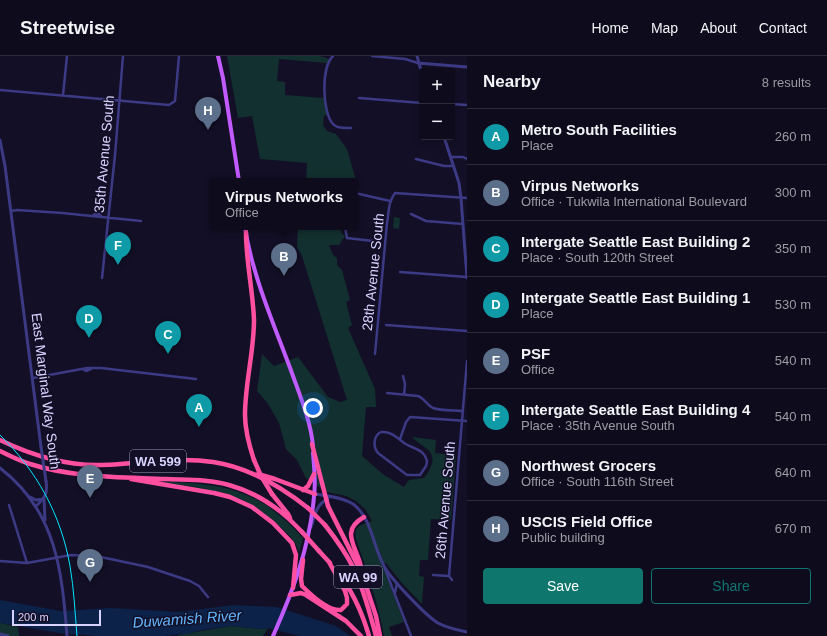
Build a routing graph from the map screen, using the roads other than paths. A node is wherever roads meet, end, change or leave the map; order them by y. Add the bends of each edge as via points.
1 (67, 56) edge
2 (122, 56) edge
3 (179, 56) edge
4 (218, 56) edge
5 (332, 56) edge
6 (372, 56) edge
7 (417, 56) edge
8 (418, 63) junction
9 (467, 67) edge
10 (420, 68) edge
11 (0, 90) edge
12 (63, 95) junction
13 (359, 98) dead end
14 (119, 100) junction
15 (419, 103) edge
16 (455, 104) edge
17 (467, 105) edge
18 (351, 128) dead end
19 (0, 140) edge
20 (445, 140) edge
21 (451, 157) junction
22 (416, 159) dead end
23 (467, 159) edge
24 (454, 166) junction
25 (239, 178) edge
26 (358, 194) edge
27 (461, 198) junction
28 (467, 198) edge
29 (390, 201) junction
30 (11, 211) junction
31 (411, 214) dead end
32 (108, 217) junction
33 (141, 221) dead end
34 (463, 224) junction
35 (245, 230) edge
36 (245, 230) edge
37 (346, 230) edge
38 (373, 241) dead end
39 (400, 272) dead end
40 (467, 277) edge
41 (102, 278) dead end
42 (386, 324) dead end
43 (467, 331) edge
44 (375, 354) dead end
45 (467, 363) edge
46 (402, 376) dead end
47 (33, 378) junction
48 (196, 379) dead end
49 (387, 393) dead end
50 (404, 395) junction
51 (463, 411) junction
52 (462, 420) junction
53 (467, 421) edge
54 (400, 439) junction
55 (0, 440) edge
56 (312, 444) junction
57 (0, 451) edge
58 (0, 468) edge
59 (235, 468) junction
60 (314, 474) junction
61 (113, 476) junction
62 (303, 490) junction
63 (315, 494) junction
64 (30, 497) junction
65 (332, 497) junction
66 (44, 499) junction
67 (9, 505) dead end
68 (36, 506) junction
69 (308, 508) joint
70 (364, 517) junction
71 (290, 519) junction
72 (45, 522) junction
73 (311, 528) junction
74 (302, 532) joint
75 (57, 557) junction
76 (303, 560) junction
77 (0, 561) edge
78 (329, 562) junction
79 (27, 563) junction
80 (384, 567) junction
81 (362, 574) junction
82 (432, 575) dead end
83 (449, 576) junction
84 (452, 580) dead end
85 (397, 583) junction
86 (293, 588) junction
87 (290, 595) junction
88 (394, 595) junction
89 (208, 597) dead end
90 (467, 632) edge
91 (0, 634) edge
92 (8, 636) edge
93 (67, 636) edge
94 (273, 636) edge
95 (361, 636) edge
96 (369, 636) edge
97 (376, 636) edge
98 (380, 636) edge
99 (411, 636) edge

1 - 12 street
2 - 14 street, 35th Avenue South
3 - 14 street via 174,103 169,105
4 - 25 main road
5 - 18 street via 326,74 326,107 336,127
6 - 8 street
7 - 8 street
8 - 9 street
8 - 10 street
11 - 12 street
12 - 14 street
13 - 15 street
14 - 32 street, 35th Avenue South
16 - 17 street
19 - 30 street, East Marginal Way South
20 - 21 street
21 - 23 street
21 - 24 street
22 - 24 street
24 - 27 street
26 - 29 street
27 - 28 street
27 - 29 street, 28th Avenue South via 395,193
27 - 34 street
29 - 44 street, 28th Avenue South
30 - 32 street
30 - 47 street, East Marginal Way South
31 - 34 street via 429,222
32 - 33 street
32 - 41 street, 35th Avenue South
34 - 40 street
35 - 56 main road via 261,289 308,422
36 - 71 highway, bridge via 254,321 245,416 249,443 261,476
37 - 38 street via 347,238
39 - 40 street
42 - 43 street
45 - 51 street, 26th Avenue South
46 - 50 street via 405,384
47 - 48 street via 101,368
47 - 66 street, East Marginal Way South, bridge via 46,481 47,492
49 - 50 street
50 - 51 street via 420,397 434,408
51 - 52 street, 26th Avenue South
52 - 53 street
52 - 54 street via 410,417
52 - 83 street, 26th Avenue South
54 - 54 street via 425,456 426,466 420,474 407,475 375,450 376,437 381,432 393,434
55 - 59 highway, WA 599 via 37,456 67,463 97,465 190,460 213,462
56 - 60 main road
56 - 81 highway, bridge via 328,506
57 - 61 highway, WA 599 via 52,470
58 - 64 street
59 - 62 highway
59 - 69 highway, WA 599 via 272,483
60 - 62 highway
60 - 63 main road
61 - 71 highway, WA 599 via 228,484 270,504
61 - 86 highway via 214,493 252,507 278,528 294,548 296,561
62 - 63 highway
63 - 65 street
63 - 73 main road
64 - 66 street via 36,500
64 - 68 street
65 - 70 street via 352,504
65 - 73 street via 319,505
66 - 68 street
66 - 72 street, East Marginal Way South
67 - 79 street
68 - 72 street
69 - 97 highway, WA 99, bridge via 336,539 354,570
70 - 80 street
70 - 81 highway via 355,524 351,532 351,540
71 - 74 highway, WA 599
72 - 75 street
73 - 76 main road
74 - 78 highway, WA 99, bridge
75 - 79 street
75 - 89 street via 85,554 148,566 192,582
75 - 93 street
76 - 78 highway via 302,586 329,607 341,610 346,606 347,598
76 - 86 main road
77 - 79 street
78 - 96 highway, WA 99 via 354,597
80 - 85 street
80 - 88 street
81 - 98 highway
82 - 83 street
83 - 84 street, 26th Avenue South
85 - 88 street
85 - 90 street via 436,622
86 - 87 main road
87 - 94 main road
87 - 95 highway via 306,595 346,621
88 - 99 street
91 - 92 street

